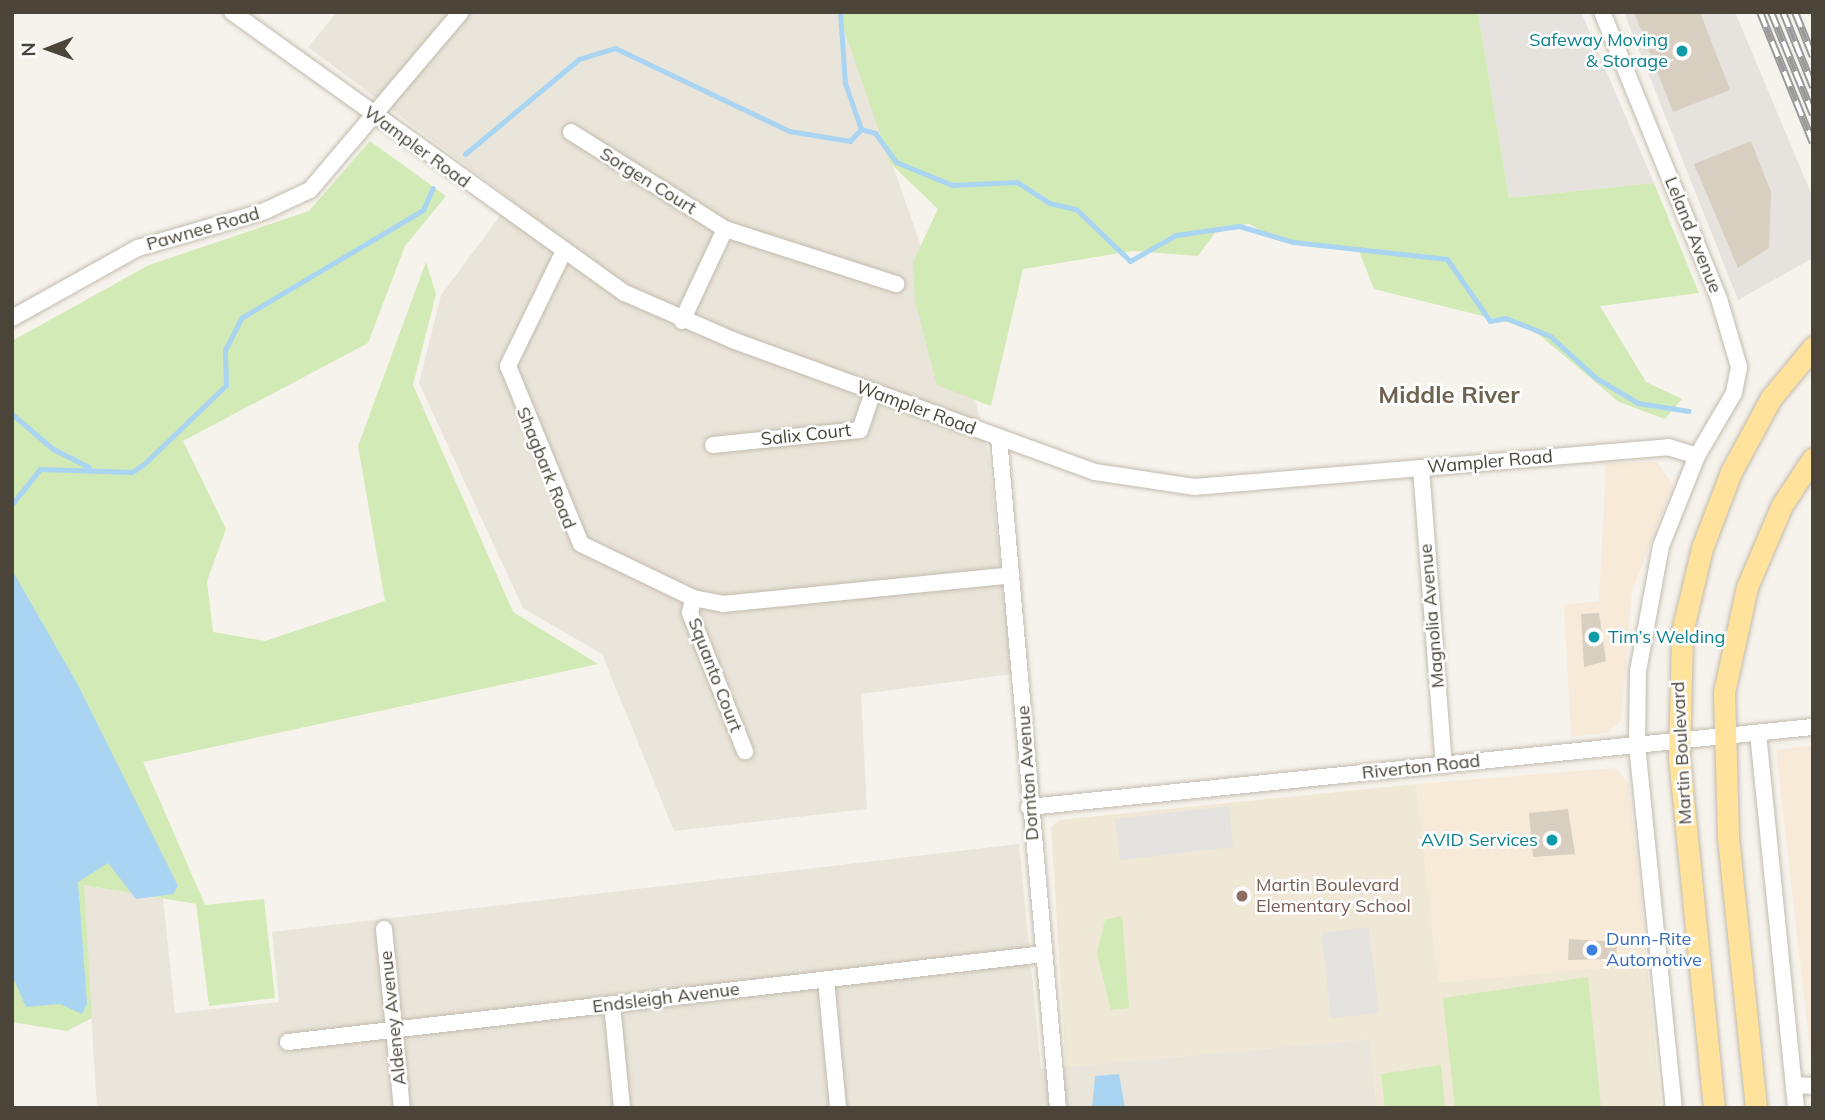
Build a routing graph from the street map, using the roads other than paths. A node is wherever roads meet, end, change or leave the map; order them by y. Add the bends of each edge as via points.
1 (232, 12) edge
2 (461, 12) edge
3 (1602, 12) edge
4 (374, 116) junction
5 (571, 132) dead end
6 (725, 229) junction
7 (563, 253) junction
8 (896, 284) dead end
9 (12, 318) edge
10 (682, 321) junction
11 (1813, 347) edge
12 (873, 392) junction
13 (999, 438) junction
14 (713, 445) dead end
15 (1697, 456) junction
16 (1813, 457) edge
17 (1420, 468) junction
18 (1012, 575) junction
19 (693, 598) junction
20 (1813, 727) edge
21 (1758, 733) junction
22 (1721, 736) junction
23 (1678, 741) junction
24 (1637, 745) junction
25 (745, 751) dead end
26 (1444, 765) junction
27 (1029, 807) junction
28 (384, 929) dead end
29 (1044, 954) junction
30 (826, 980) junction
31 (612, 1004) junction
32 (394, 1030) junction
33 (288, 1042) dead end
34 (1794, 1085) junction
35 (1813, 1086) edge
36 (402, 1108) edge
37 (622, 1108) edge
38 (838, 1108) edge
39 (1058, 1108) edge
40 (1674, 1108) edge
41 (1714, 1108) edge
42 (1756, 1108) edge
43 (1796, 1108) edge

1 - 4 street, Wampler Road
2 - 4 street, Pawnee Road
3 - 15 street, Leland Avenue via 1738,356 1738,384
4 - 7 street, Wampler Road
4 - 9 street, Pawnee Road via 336,165 300,196 138,248
5 - 6 street, Sorgen Court
6 - 8 street, Sorgen Court
6 - 10 street
7 - 10 street, Wampler Road
7 - 19 street, Shagbark Road via 511,355 510,380 573,534
10 - 12 street, Wampler Road
11 - 23 main road, Martin Boulevard via 1756,422 1715,508 1682,632
12 - 13 street, Wampler Road
12 - 14 street, Salix Court via 860,430
13 - 17 street, Wampler Road via 1095,472 1158,486
13 - 18 street, Dornton Avenue
15 - 17 street, Wampler Road via 1668,447
15 - 24 street, Leland Avenue via 1652,578 1638,671
16 - 22 main road via 1782,505 1746,587 1731,647
17 - 26 street, Magnolia Avenue
18 - 19 street, Shagbark Road via 723,604
18 - 27 street, Dornton Avenue
19 - 25 street, Squanto Court via 690,613
20 - 21 street, Riverton Road
21 - 22 street, Riverton Road
21 - 34 street
22 - 23 street, Riverton Road
22 - 42 main road
23 - 24 street, Riverton Road
23 - 41 main road, Martin Boulevard
24 - 26 street, Riverton Road
24 - 40 street
26 - 27 street, Riverton Road
27 - 29 street, Dornton Avenue
28 - 32 street, Aldeney Avenue
29 - 30 street, Endsleigh Avenue
29 - 39 street, Dornton Avenue
30 - 31 street, Endsleigh Avenue
30 - 38 street
31 - 32 street, Endsleigh Avenue
31 - 37 street
32 - 33 street, Endsleigh Avenue
32 - 36 street, Aldeney Avenue
34 - 35 street
34 - 43 street

